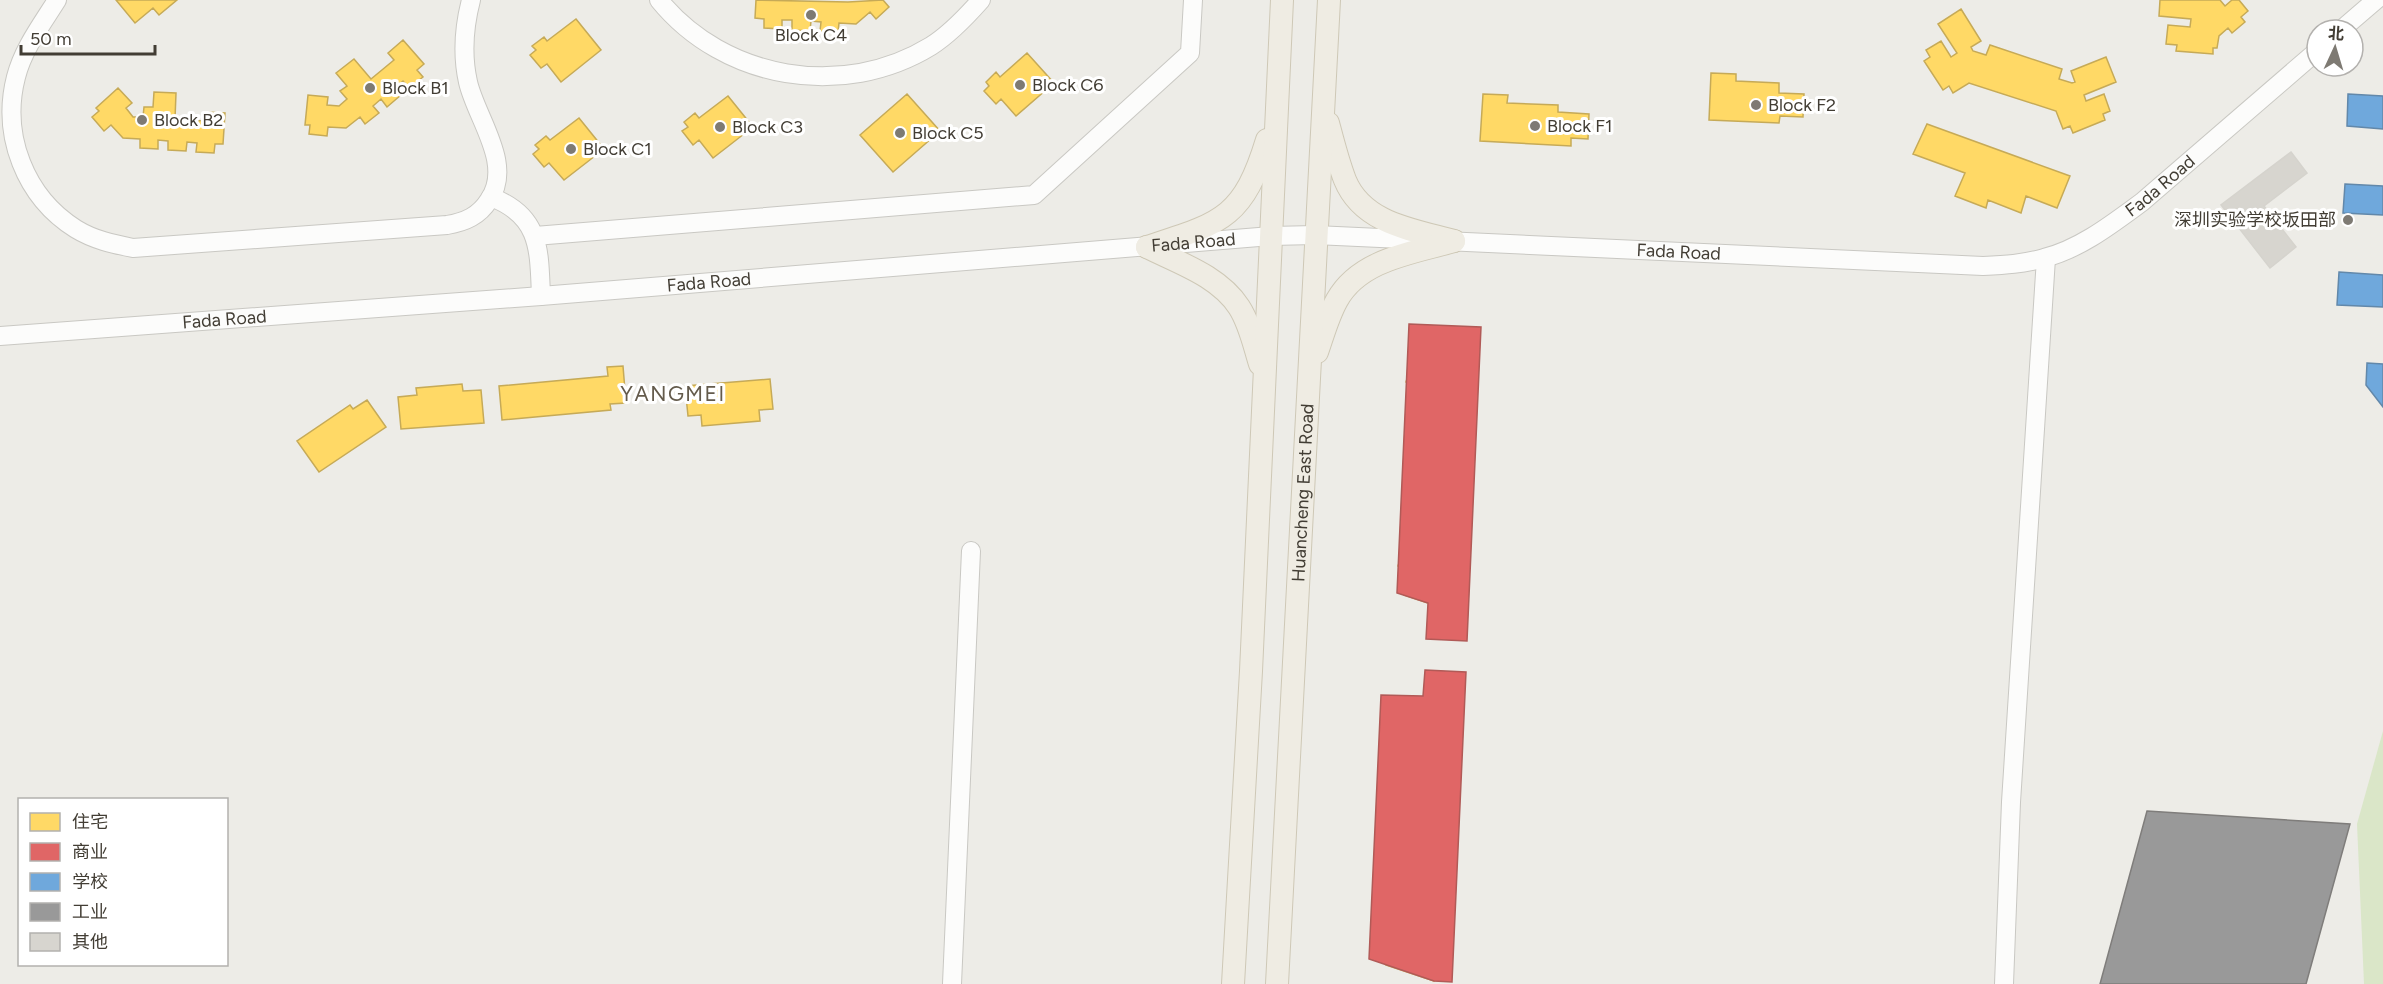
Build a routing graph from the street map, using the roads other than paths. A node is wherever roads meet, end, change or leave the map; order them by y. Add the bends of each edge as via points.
1 (57, 0) edge
2 (471, 0) edge
3 (659, 0) edge
4 (981, 0) edge
5 (1193, 0) edge
6 (1282, 0) edge
7 (1329, 0) edge
8 (2376, 0) edge
9 (2355, 18) edge
10 (2305, 61) edge
11 (1323, 105) junction
12 (1277, 107) junction
13 (492, 197) junction
14 (1315, 235) junction
15 (535, 236) junction
16 (1271, 236) junction
17 (1454, 241) junction
18 (1147, 247) junction
19 (2046, 258) junction
20 (541, 296) junction
21 (0, 336) edge
22 (1308, 376) junction
23 (1265, 379) junction
24 (971, 551) dead end
25 (952, 984) edge
26 (1233, 984) edge
27 (1277, 984) edge
28 (2004, 984) edge

1 - 13 street via 27,49 16,76 11,105 12,135 20,163 34,189 53,211 104,242 133,248 447,225 473,217
2 - 13 street via 465,65 498,171
3 - 4 street via 697,37 733,58 772,72 813,77 854,75 894,64 931,46
5 - 15 street via 1190,53 1034,195
6 - 12 main road
7 - 11 main road, Huancheng East Road
8 - 9 street
10 - 19 street, Fada Road via 2142,202 2085,241
11 - 14 main road, Huancheng East Road
11 - 17 main road via 1345,181 1359,202 1391,223
12 - 16 main road
12 - 18 main road via 1256,175 1233,208 1199,230
13 - 15 street via 521,214
14 - 16 street, Fada Road
14 - 17 street, Fada Road
14 - 22 main road, Huancheng East Road
15 - 20 street via 540,254
16 - 18 street, Fada Road
16 - 23 main road
17 - 19 street, Fada Road via 1983,266
17 - 22 main road via 1377,264 1355,279 1332,310
18 - 20 street, Fada Road
18 - 23 main road via 1209,278 1231,296 1247,321
19 - 28 street via 2011,802
20 - 21 street, Fada Road
22 - 27 main road, Huancheng East Road
23 - 26 main road
24 - 25 street

